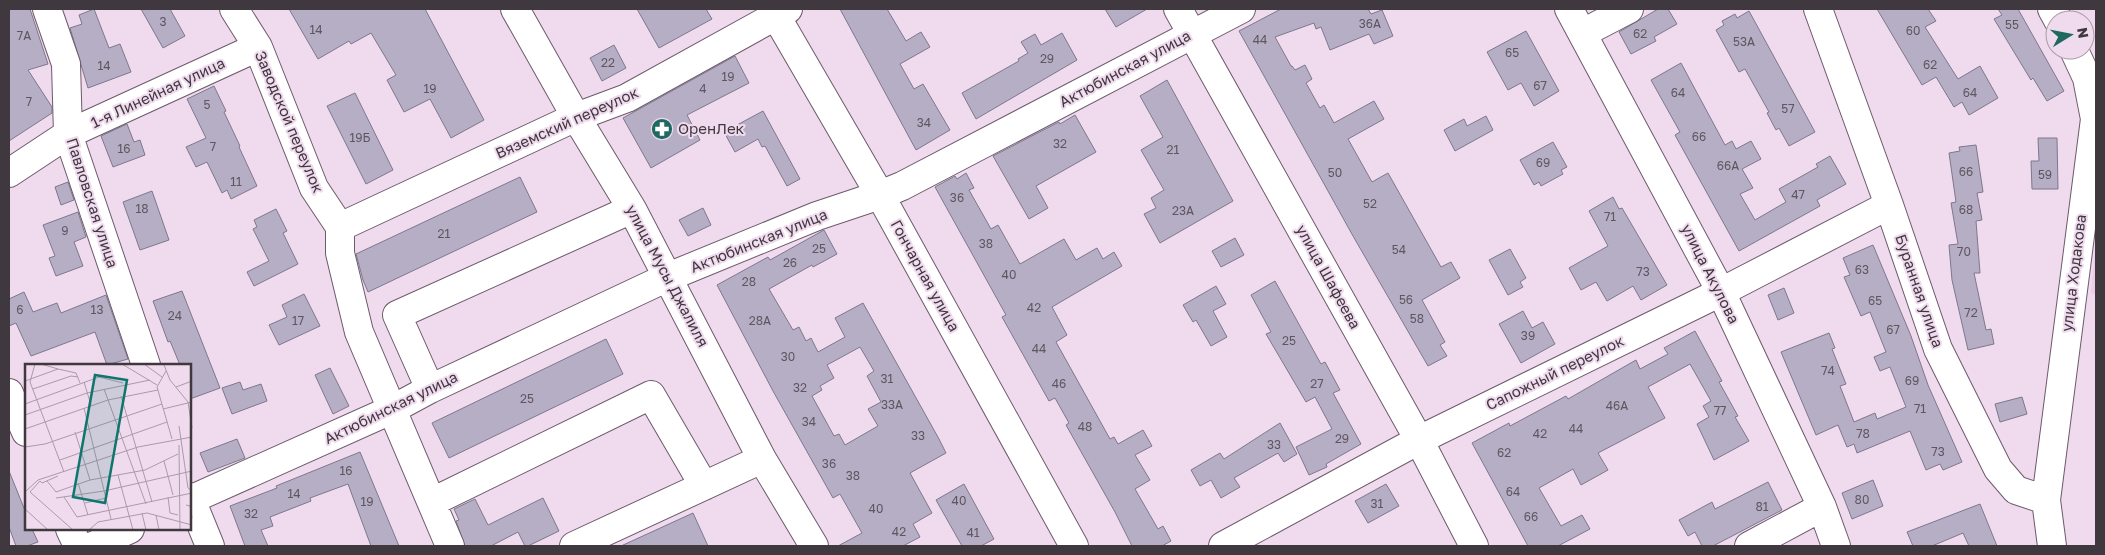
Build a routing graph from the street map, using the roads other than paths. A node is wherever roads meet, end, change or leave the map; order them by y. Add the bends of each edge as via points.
1 (47, 9) edge
2 (234, 9) edge
3 (515, 9) edge
4 (1178, 9) edge
5 (1241, 9) edge
6 (1569, 9) edge
7 (1629, 9) edge
8 (1818, 9) edge
9 (779, 11) edge
10 (1583, 32) junction
11 (1192, 34) junction
12 (258, 47) junction
13 (2079, 60) edge
14 (576, 117) junction
15 (68, 134) junction
16 (9, 173) edge
17 (880, 195) junction
18 (1890, 205) junction
19 (632, 209) junction
20 (340, 226) junction
21 (668, 277) junction
22 (1721, 292) junction
23 (397, 315) junction
24 (359, 332) junction
25 (146, 364) edge
26 (430, 389) junction
27 (9, 393) edge
28 (391, 410) junction
29 (25, 430) edge
30 (1419, 440) junction
31 (762, 458) junction
32 (704, 486) junction
33 (191, 499) edge
34 (2046, 500) junction
35 (191, 501) edge
36 (432, 502) junction
37 (1822, 507) junction
38 (70, 530) edge
39 (128, 530) edge
40 (78, 546) edge
41 (93, 546) edge
42 (210, 546) edge
43 (450, 546) edge
44 (574, 546) edge
45 (814, 546) edge
46 (1074, 546) edge
47 (1223, 546) edge
48 (1474, 546) edge
49 (1749, 546) edge
50 (1836, 546) edge
51 (2052, 546) edge

1 - 15 street, Павловская улица via 66,64
2 - 12 street, Заводской переулок
3 - 14 street, улица Мусы Джалиля
4 - 11 street, улица Шафеева
5 - 11 street, Актюбинская улица
6 - 10 street, улица Акулова
7 - 10 street
8 - 18 street, Буранная улица
9 - 14 street, Вяземский переулок via 627,98
9 - 17 street, Гончарная улица
10 - 22 street, улица Акулова
11 - 17 street, Актюбинская улица
11 - 30 street, улица Шафеева
12 - 15 street, 1-я Линейная улица
12 - 20 street, Заводской переулок via 314,188
13 - 34 street, улица Ходакова via 2087,78 2095,119
14 - 19 street, улица Мусы Джалиля
14 - 20 street, Вяземский переулок
15 - 16 street, 1-я Линейная улица
15 - 25 street, Павловская улица
17 - 21 street, Актюбинская улица via 817,216
17 - 46 street, Гончарная улица
18 - 22 street, Сапожный переулок
18 - 34 street, Буранная улица via 1938,348 1998,469 2016,490
19 - 21 street, улица Мусы Джалиля
19 - 23 street
20 - 24 street via 340,253
21 - 26 street, Актюбинская улица
21 - 31 street, улица Мусы Джалиля
22 - 30 street, Сапожный переулок
22 - 37 street, улица Акулова
23 - 24 street
23 - 26 street
24 - 28 street
26 - 28 street, Актюбинская улица
27 - 29 street
28 - 33 street, Актюбинская улица
28 - 36 street
30 - 47 street, Сапожный переулок
30 - 48 street, улица Шафеева
31 - 32 street
31 - 45 street, улица Мусы Джалиля
32 - 36 street via 651,395
32 - 44 street
34 - 51 street
35 - 42 street
36 - 43 street
37 - 49 street
37 - 50 street, улица Акулова
38 - 40 street
39 - 41 street

